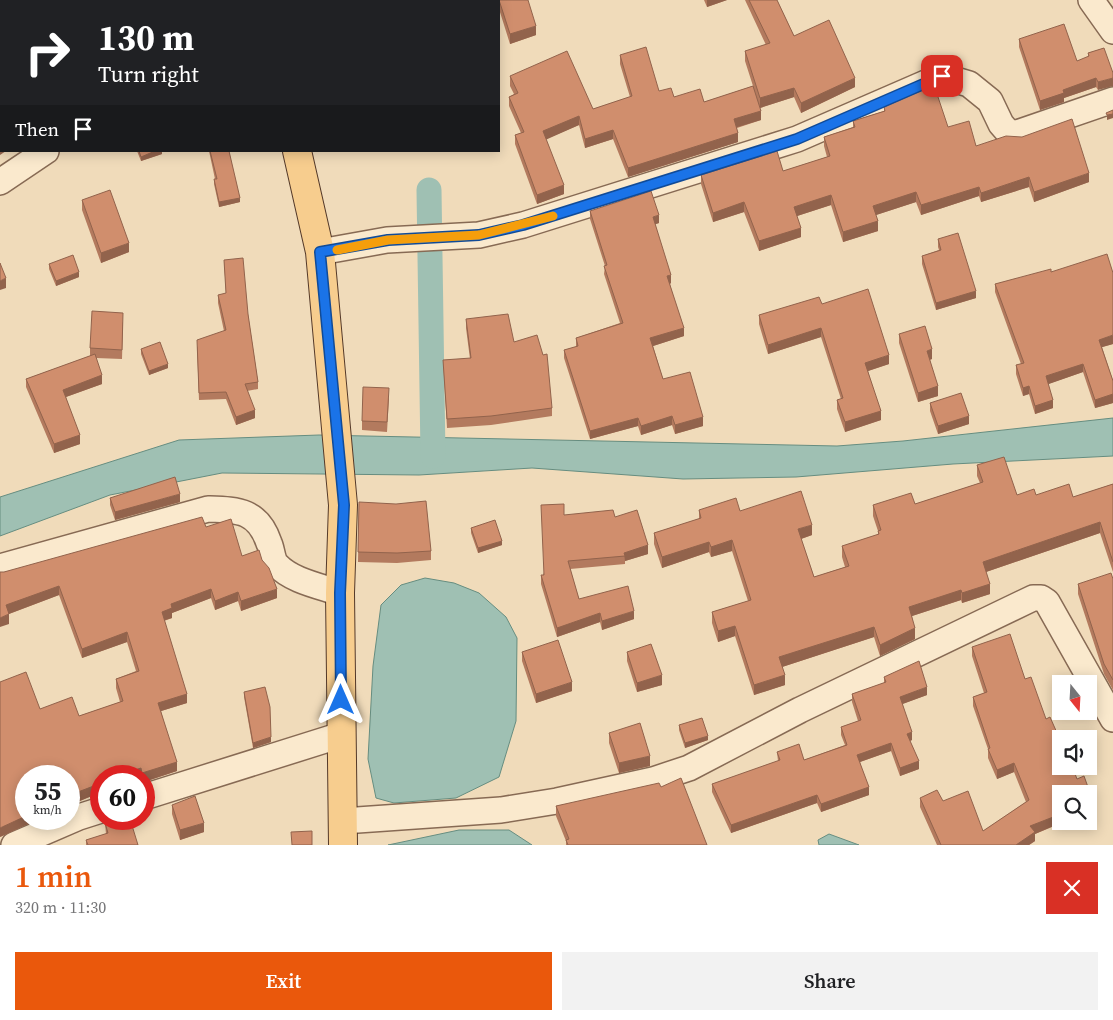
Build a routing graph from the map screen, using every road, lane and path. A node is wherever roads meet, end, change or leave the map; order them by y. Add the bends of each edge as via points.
1 (1091, 0) edge
2 (1113, 31) edge
3 (1113, 100) edge
4 (45, 152) edge
5 (297, 152) edge
6 (0, 182) edge
7 (320, 252) junction
8 (0, 567) edge
9 (340, 593) junction
10 (1113, 719) edge
11 (341, 735) junction
12 (155, 794) edge
13 (90, 814) edge
14 (343, 833) edge
15 (14, 845) edge

1 - 2 street
3 - 7 street via 1017,133 1008,132 990,101 969,84 949,77 935,77 797,139 523,225 479,235 388,240
4 - 6 street
5 - 7 main road
7 - 9 main road via 344,505
8 - 9 street via 208,509 241,511 258,522 269,541 275,564 292,576
9 - 11 main road
10 - 14 street via 1047,602 1033,598 800,710 689,768 653,780 558,801
11 - 12 street
11 - 14 main road
13 - 15 street

